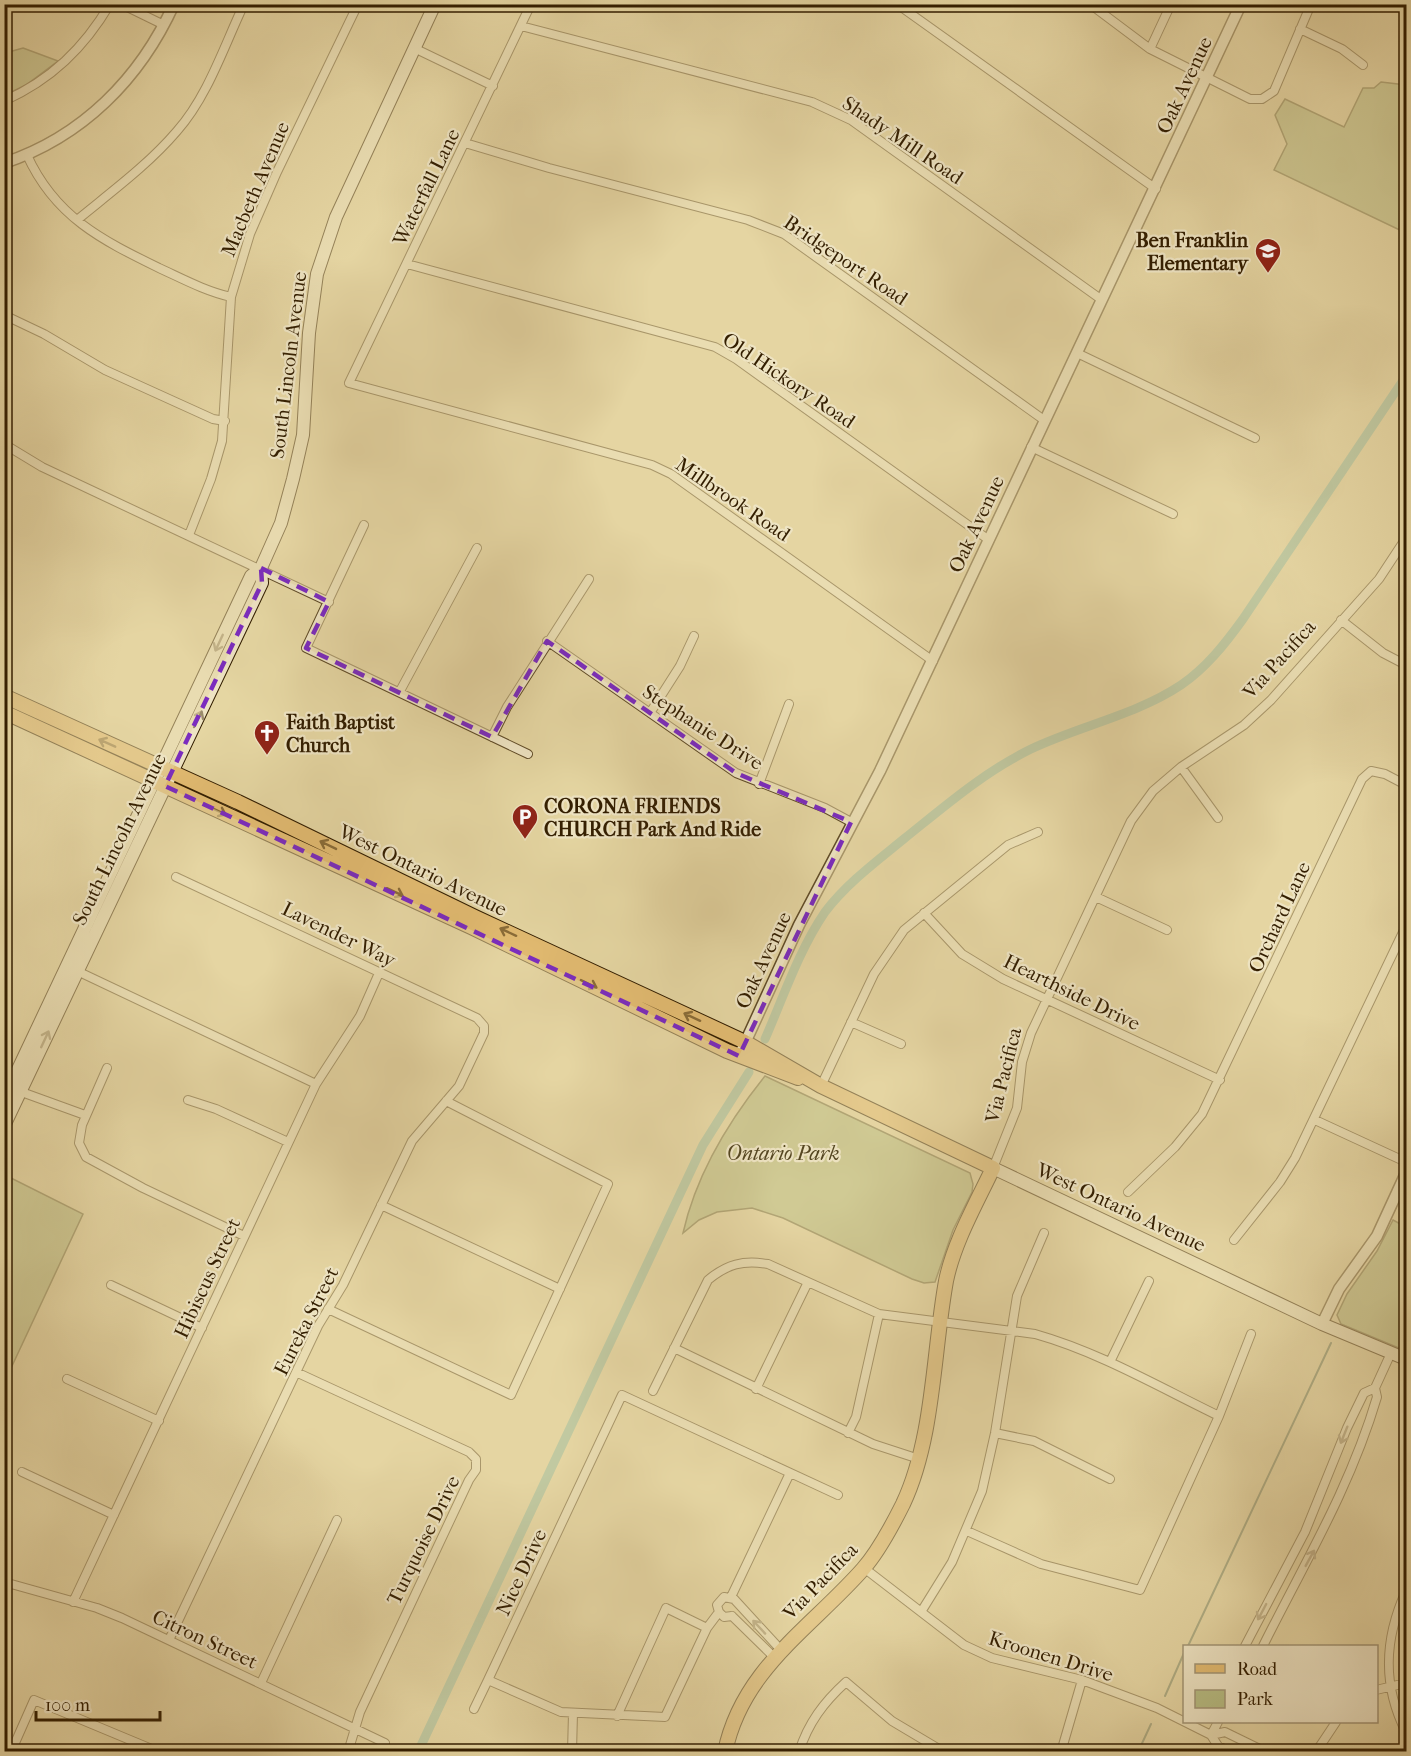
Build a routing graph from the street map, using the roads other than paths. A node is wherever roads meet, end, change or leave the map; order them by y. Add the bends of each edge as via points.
1 (110, 4) edge
2 (121, 4) edge
3 (174, 4) edge
4 (244, 4) edge
5 (358, 4) edge
6 (435, 4) edge
7 (531, 4) edge
8 (897, 4) edge
9 (1090, 4) edge
10 (1171, 4) edge
11 (1241, 4) edge
12 (1311, 4) edge
13 (164, 25) junction
14 (521, 26) junction
15 (1300, 29) junction
16 (416, 49) junction
17 (1150, 49) junction
18 (1364, 65) dead end
19 (1207, 78) junction
20 (493, 86) junction
21 (4, 101) edge
22 (465, 143) junction
23 (27, 155) junction
24 (4, 163) edge
25 (1155, 189) junction
26 (77, 220) junction
27 (407, 264) junction
28 (231, 297) junction
29 (1102, 300) junction
30 (4, 315) edge
31 (1077, 353) junction
32 (349, 383) joint
33 (1044, 420) junction
34 (225, 421) junction
35 (1255, 438) dead end
36 (4, 444) edge
37 (1031, 447) junction
38 (1173, 514) dead end
39 (364, 525) dead end
40 (189, 536) junction
41 (1407, 538) edge
42 (989, 540) junction
43 (477, 548) dead end
44 (261, 568) junction
45 (589, 579) dead end
46 (329, 602) junction
47 (1341, 620) junction
48 (694, 636) dead end
49 (547, 641) junction
50 (933, 661) junction
51 (1407, 665) edge
52 (400, 691) junction
53 (4, 696) edge
54 (789, 704) dead end
55 (4, 712) edge
56 (650, 713) junction
57 (492, 737) junction
58 (528, 754) dead end
59 (1181, 767) junction
60 (166, 770) junction
61 (160, 784) junction
62 (759, 784) junction
63 (1407, 784) edge
64 (1218, 818) dead end
65 (851, 822) junction
66 (1038, 832) dead end
67 (176, 877) dead end
68 (1096, 897) junction
69 (924, 913) junction
70 (1407, 926) edge
71 (1167, 930) dead end
72 (72, 968) junction
73 (380, 973) junction
74 (1047, 1000) junction
75 (851, 1022) junction
76 (484, 1026) joint
77 (745, 1042) junction
78 (901, 1044) dead end
79 (739, 1056) junction
80 (107, 1068) dead end
81 (1220, 1080) junction
82 (316, 1084) junction
83 (821, 1086) junction
84 (12, 1088) edge
85 (4, 1099) edge
86 (188, 1100) dead end
87 (446, 1101) junction
88 (85, 1115) junction
89 (1315, 1120) junction
90 (4, 1125) edge
91 (288, 1142) junction
92 (1407, 1162) edge
93 (993, 1168) junction
94 (1407, 1173) edge
95 (1128, 1192) dead end
96 (381, 1205) junction
97 (1044, 1233) dead end
98 (244, 1236) junction
99 (1234, 1240) dead end
100 (1149, 1281) dead end
101 (808, 1282) junction
102 (111, 1285) dead end
103 (560, 1289) junction
104 (328, 1309) junction
105 (879, 1314) junction
106 (940, 1322) junction
107 (1322, 1324) junction
108 (202, 1328) junction
109 (1011, 1332) junction
110 (1251, 1334) dead end
111 (674, 1348) junction
112 (1391, 1353) junction
113 (1407, 1359) edge
114 (1110, 1362) junction
115 (298, 1373) junction
116 (67, 1379) dead end
117 (1375, 1388) junction
118 (756, 1389) junction
119 (653, 1391) dead end
120 (1219, 1416) junction
121 (159, 1421) junction
122 (995, 1432) junction
123 (848, 1433) junction
124 (919, 1459) junction
125 (22, 1472) dead end
126 (790, 1473) junction
127 (1110, 1479) dead end
128 (838, 1495) dead end
129 (114, 1515) junction
130 (337, 1520) dead end
131 (967, 1531) junction
132 (864, 1568) junction
133 (4, 1582) edge
134 (1407, 1591) edge
135 (731, 1597) junction
136 (73, 1602) junction
137 (738, 1604) junction
138 (719, 1612) junction
139 (921, 1612) junction
140 (732, 1616) junction
141 (707, 1628) junction
142 (169, 1640) junction
143 (1407, 1642) edge
144 (1246, 1645) edge
145 (1264, 1645) edge
146 (777, 1653) junction
147 (488, 1680) junction
148 (1082, 1680) junction
149 (261, 1683) junction
150 (1406, 1685) edge
151 (1390, 1686) junction
152 (1378, 1690) edge
153 (474, 1709) dead end
154 (573, 1713) junction
155 (617, 1716) junction
156 (1183, 1721) edge
157 (1187, 1723) edge
158 (1217, 1723) edge
159 (1335, 1723) edge
160 (355, 1727) junction
161 (1407, 1732) edge
162 (1211, 1735) junction
163 (385, 1743) dead end
164 (11, 1752) edge
165 (159, 1752) edge
166 (348, 1752) edge
167 (572, 1752) edge
168 (725, 1752) edge
169 (799, 1752) edge
170 (944, 1752) edge
171 (1061, 1752) edge
172 (1230, 1752) edge
173 (1266, 1752) edge
174 (1316, 1752) edge

1 - 21 street via 69,59 42,81
2 - 13 street
3 - 13 street
4 - 26 street via 201,94 179,130 151,159
5 - 28 street, Macbeth Avenue via 250,234
6 - 16 main road, South Lincoln Avenue
7 - 14 street, Waterfall Lane
8 - 25 street
9 - 17 street
10 - 17 street
11 - 19 street, Oak Avenue
12 - 15 street
13 - 23 street via 132,74 103,106 79,127
14 - 20 street, Waterfall Lane
14 - 29 street, Shady Mill Road via 812,102 851,120
15 - 18 street
15 - 19 street via 1274,91 1262,99 1250,99
16 - 20 street
16 - 44 main road, South Lincoln Avenue via 336,216 317,274 303,435 281,523
17 - 19 street
19 - 25 street, Oak Avenue
20 - 22 street, Waterfall Lane
22 - 27 street, Waterfall Lane
22 - 33 street, Bridgeport Road via 748,220 784,234
23 - 24 street
23 - 26 street via 54,200
25 - 29 street, Oak Avenue
26 - 28 street via 95,236 146,262 205,290
27 - 32 street, Waterfall Lane
27 - 42 street, Old Hickory Road via 715,347
28 - 34 street, Macbeth Avenue
29 - 31 street, Oak Avenue
30 - 34 street via 105,370
31 - 33 street, Oak Avenue
31 - 35 street
32 - 50 street, Millbrook Road via 652,465 671,474
33 - 37 street, Oak Avenue
34 - 40 street, Macbeth Avenue via 211,479
36 - 40 street via 42,467
37 - 38 street
37 - 42 street, Oak Avenue
39 - 46 street
40 - 44 street
41 - 47 street, Via Pacifica via 1380,579
42 - 50 street, Oak Avenue
43 - 52 street
44 - 46 street
44 - 60 main road, South Lincoln Avenue via 251,576
45 - 49 street
46 - 52 street via 306,648
47 - 51 street via 1383,653
47 - 59 street, Via Pacifica via 1271,700 1244,724
48 - 56 street
49 - 56 street, Stephanie Drive
49 - 57 street
50 - 65 street, Oak Avenue
52 - 57 street
60 -> 53 main road, West Ontario Avenue
54 - 62 street
55 - 61 main road, West Ontario Avenue
56 - 62 street, Stephanie Drive
57 - 58 street
59 - 64 street
59 - 68 street, Via Pacifica via 1153,791 1131,821
60 - 61 main road, South Lincoln Avenue
77 -> 60 main road, West Ontario Avenue
61 - 72 main road, South Lincoln Avenue
61 -> 79 main road, West Ontario Avenue
62 - 65 street, Stephanie Drive via 798,796
63 - 81 street, Orchard Lane via 1371,771 1362,779
65 - 77 street, Oak Avenue via 798,925
66 - 69 street via 1008,845
67 - 73 street, Lavender Way
68 - 71 street
68 - 74 street, Via Pacifica
69 - 74 street, Hearthside Drive via 968,958
69 - 75 street via 904,930 886,954
70 - 89 street
72 - 82 street
72 - 84 main road, South Lincoln Avenue
73 - 76 street, Lavender Way via 477,1018
73 - 82 street, Hibiscus Street via 360,1016
74 - 81 street, Hearthside Drive
74 - 93 street, Via Pacifica via 1031,1033 1022,1062 1017,1108
75 - 78 street
75 - 83 street
76 - 87 street, Eureka Street via 459,1086
77 - 79 street, Oak Avenue
77 - 83 main road, West Ontario Avenue
79 - 83 main road, West Ontario Avenue
80 - 88 street
81 - 95 street, Orchard Lane via 1202,1114 1175,1147
82 - 91 street, Hibiscus Street
83 - 93 main road, West Ontario Avenue
84 - 85 main road, South Lincoln Avenue
84 - 88 street
84 - 90 main road, South Lincoln Avenue
86 - 91 street
87 - 96 street, Eureka Street via 412,1141
87 - 103 street via 608,1184
88 - 98 street via 79,1143 86,1157
89 - 92 street
89 - 99 street via 1280,1182
91 - 98 street, Hibiscus Street
93 - 106 main road, Via Pacifica via 965,1227 947,1278
93 - 107 main road, West Ontario Avenue
94 - 107 street via 1377,1236 1339,1289
96 - 103 street
96 - 104 street, Eureka Street
97 - 109 street via 1017,1296
98 - 108 street, Hibiscus Street
100 - 114 street
101 - 105 street
101 - 111 street via 768,1264 750,1261 722,1269 703,1288
101 - 118 street
102 - 108 street
103 - 104 street via 511,1395
104 - 115 street, Eureka Street
105 - 106 street
105 - 123 street via 861,1398
106 - 109 street
106 - 124 main road, Via Pacifica
107 - 112 main road, West Ontario Avenue
108 - 121 street, Hibiscus Street
109 - 114 street via 1060,1341
109 - 122 street
110 - 120 street
111 - 118 street
111 - 119 street
112 - 113 main road, West Ontario Avenue
112 - 117 street
114 - 120 street
115 - 142 street, Eureka Street
115 - 160 street, Turquoise Drive via 469,1452 476,1459 476,1470
116 - 121 street
117 -> 144 street via 1364,1393 1305,1532
145 -> 117 street via 1347,1481 1374,1407
118 - 123 street
120 - 131 street via 1140,1590 1041,1564
121 - 129 street, Hibiscus Street
122 - 127 street via 1034,1441
122 - 131 street via 982,1491
123 - 124 street
124 - 132 main road, Via Pacifica via 903,1503
125 - 129 street
126 - 128 street
126 - 135 street
126 - 147 street, Nice Drive via 622,1395
129 - 136 street, Hibiscus Street
130 - 149 street
131 - 139 street
132 - 139 street, Kroonen Drive
132 - 146 main road, Via Pacifica
133 - 136 street, Citron Street
134 - 151 street via 1396,1614 1389,1644
135 - 137 street
135 - 138 street via 718,1602
136 - 142 street, Citron Street via 106,1611
137 - 140 street
146 -> 137 street
138 - 140 street via 724,1617
138 - 141 street
139 - 148 street, Kroonen Drive via 964,1645 992,1658
140 - 146 street
141 - 155 street via 665,1717
141 - 155 street via 666,1608
142 - 149 street, Citron Street
143 - 150 street
146 - 168 main road, Via Pacifica via 742,1707
147 - 153 street, Nice Drive
147 - 154 street via 553,1710
148 - 156 street, Kroonen Drive
148 - 171 street
149 - 160 street, Citron Street
150 - 151 street
151 - 152 street
151 - 161 street via 1398,1717
154 - 155 street
154 - 167 street
157 - 162 street, Kroonen Drive
158 - 162 street
159 - 174 street
160 - 163 street, Citron Street
160 - 166 street, Turquoise Drive
162 - 172 street, Kroonen Drive via 1218,1746
162 - 173 street, Kroonen Drive via 1225,1732
164 - 165 street via 34,1700
169 - 170 street via 812,1721 846,1682 892,1721

